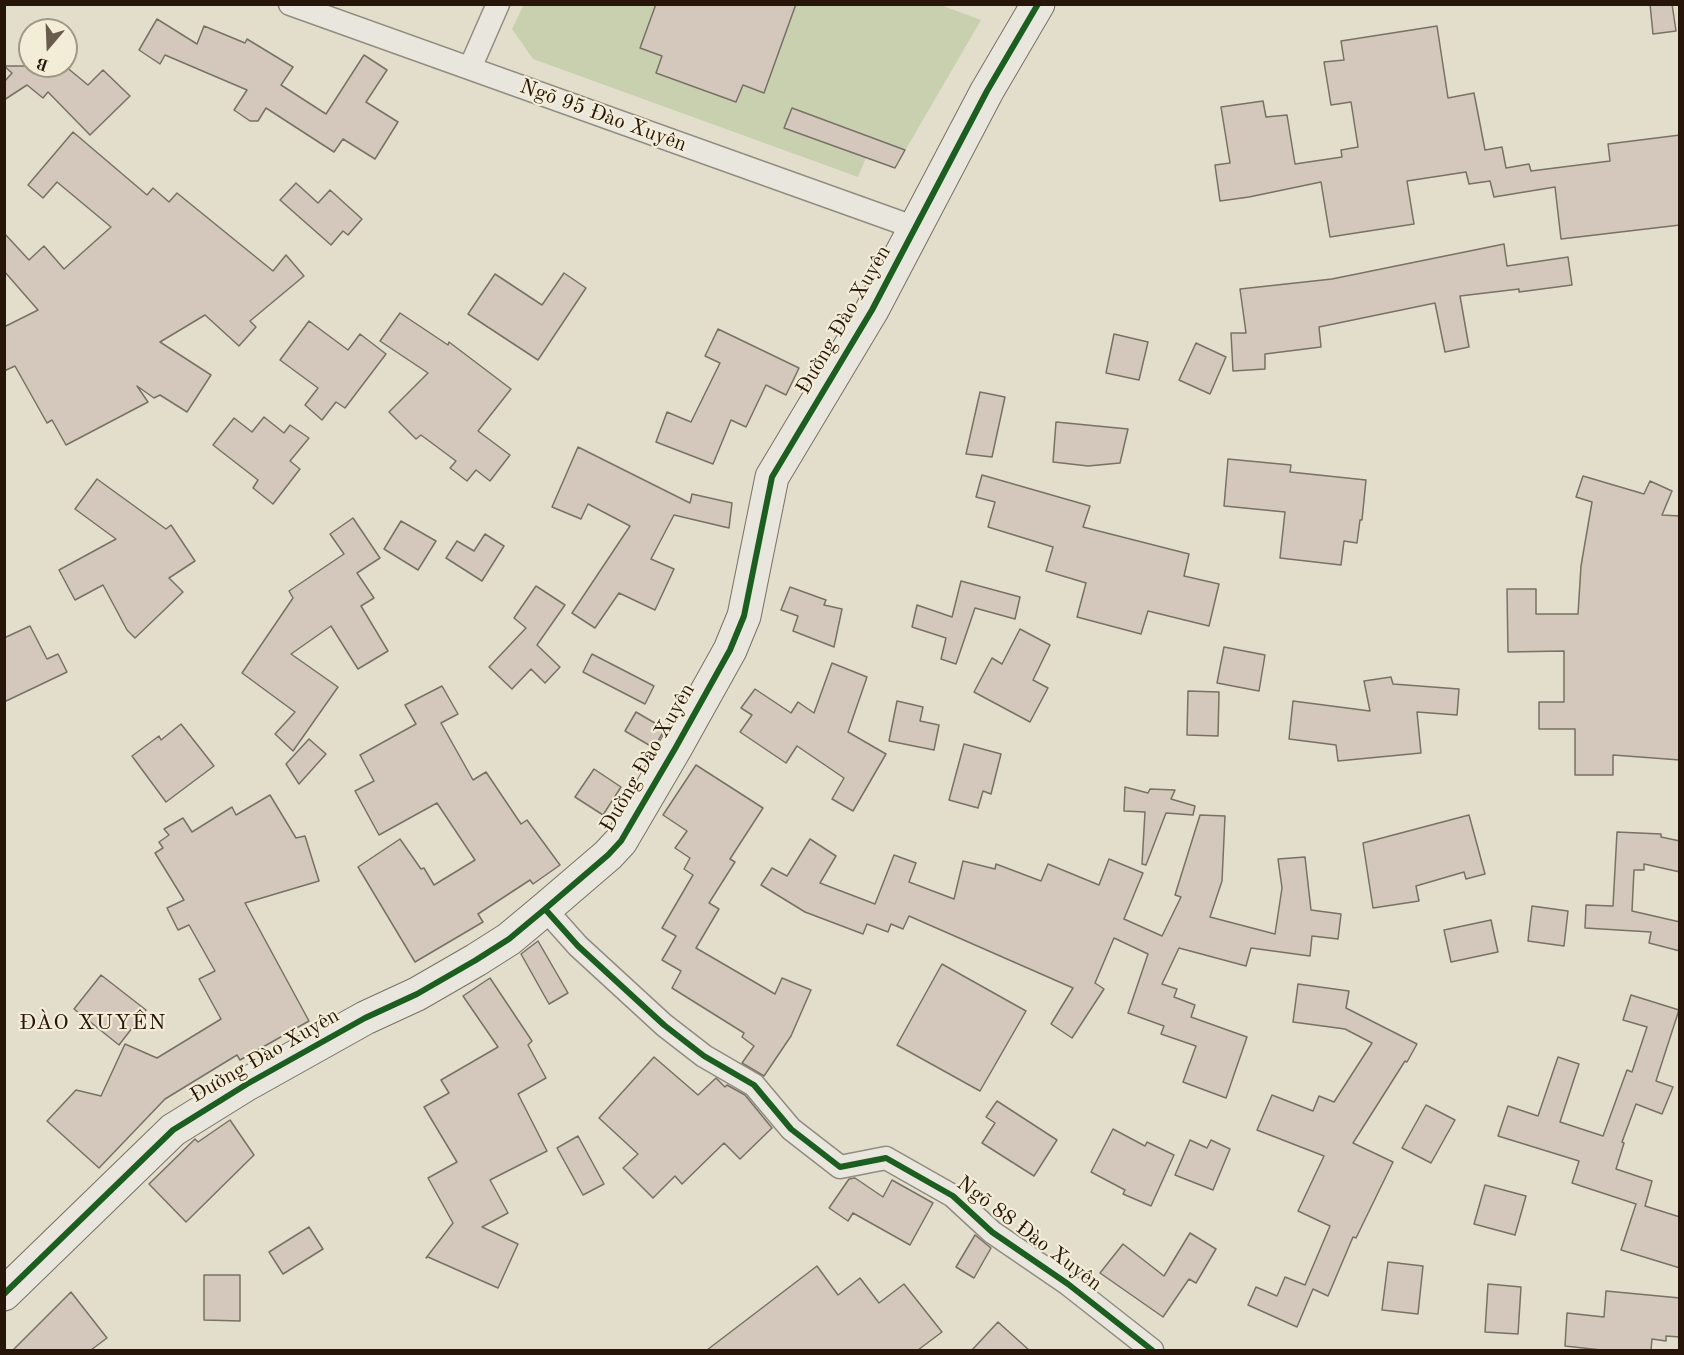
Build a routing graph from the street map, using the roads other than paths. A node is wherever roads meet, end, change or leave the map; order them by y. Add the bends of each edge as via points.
1 (291, 4) edge
2 (498, 4) edge
3 (1038, 4) edge
4 (470, 68) junction
5 (916, 228) junction
6 (545, 909) junction
7 (4, 1294) edge
8 (1152, 1350) edge

1 - 4 street, Ngõ 95 Đào Xuyên
2 - 4 street
3 - 5 street, Đường Đào Xuyên via 987,91
4 - 5 street, Ngõ 95 Đào Xuyên
5 - 6 street, Đường Đào Xuyên via 772,477 744,616 730,650 621,841
6 - 7 street, Đường Đào Xuyên via 476,960 365,1018 172,1130
6 - 8 street, Ngõ 88 Đào Xuyên via 578,946 664,1025 704,1056 754,1085 791,1129 840,1167 886,1158 953,1196 992,1232 1068,1284

